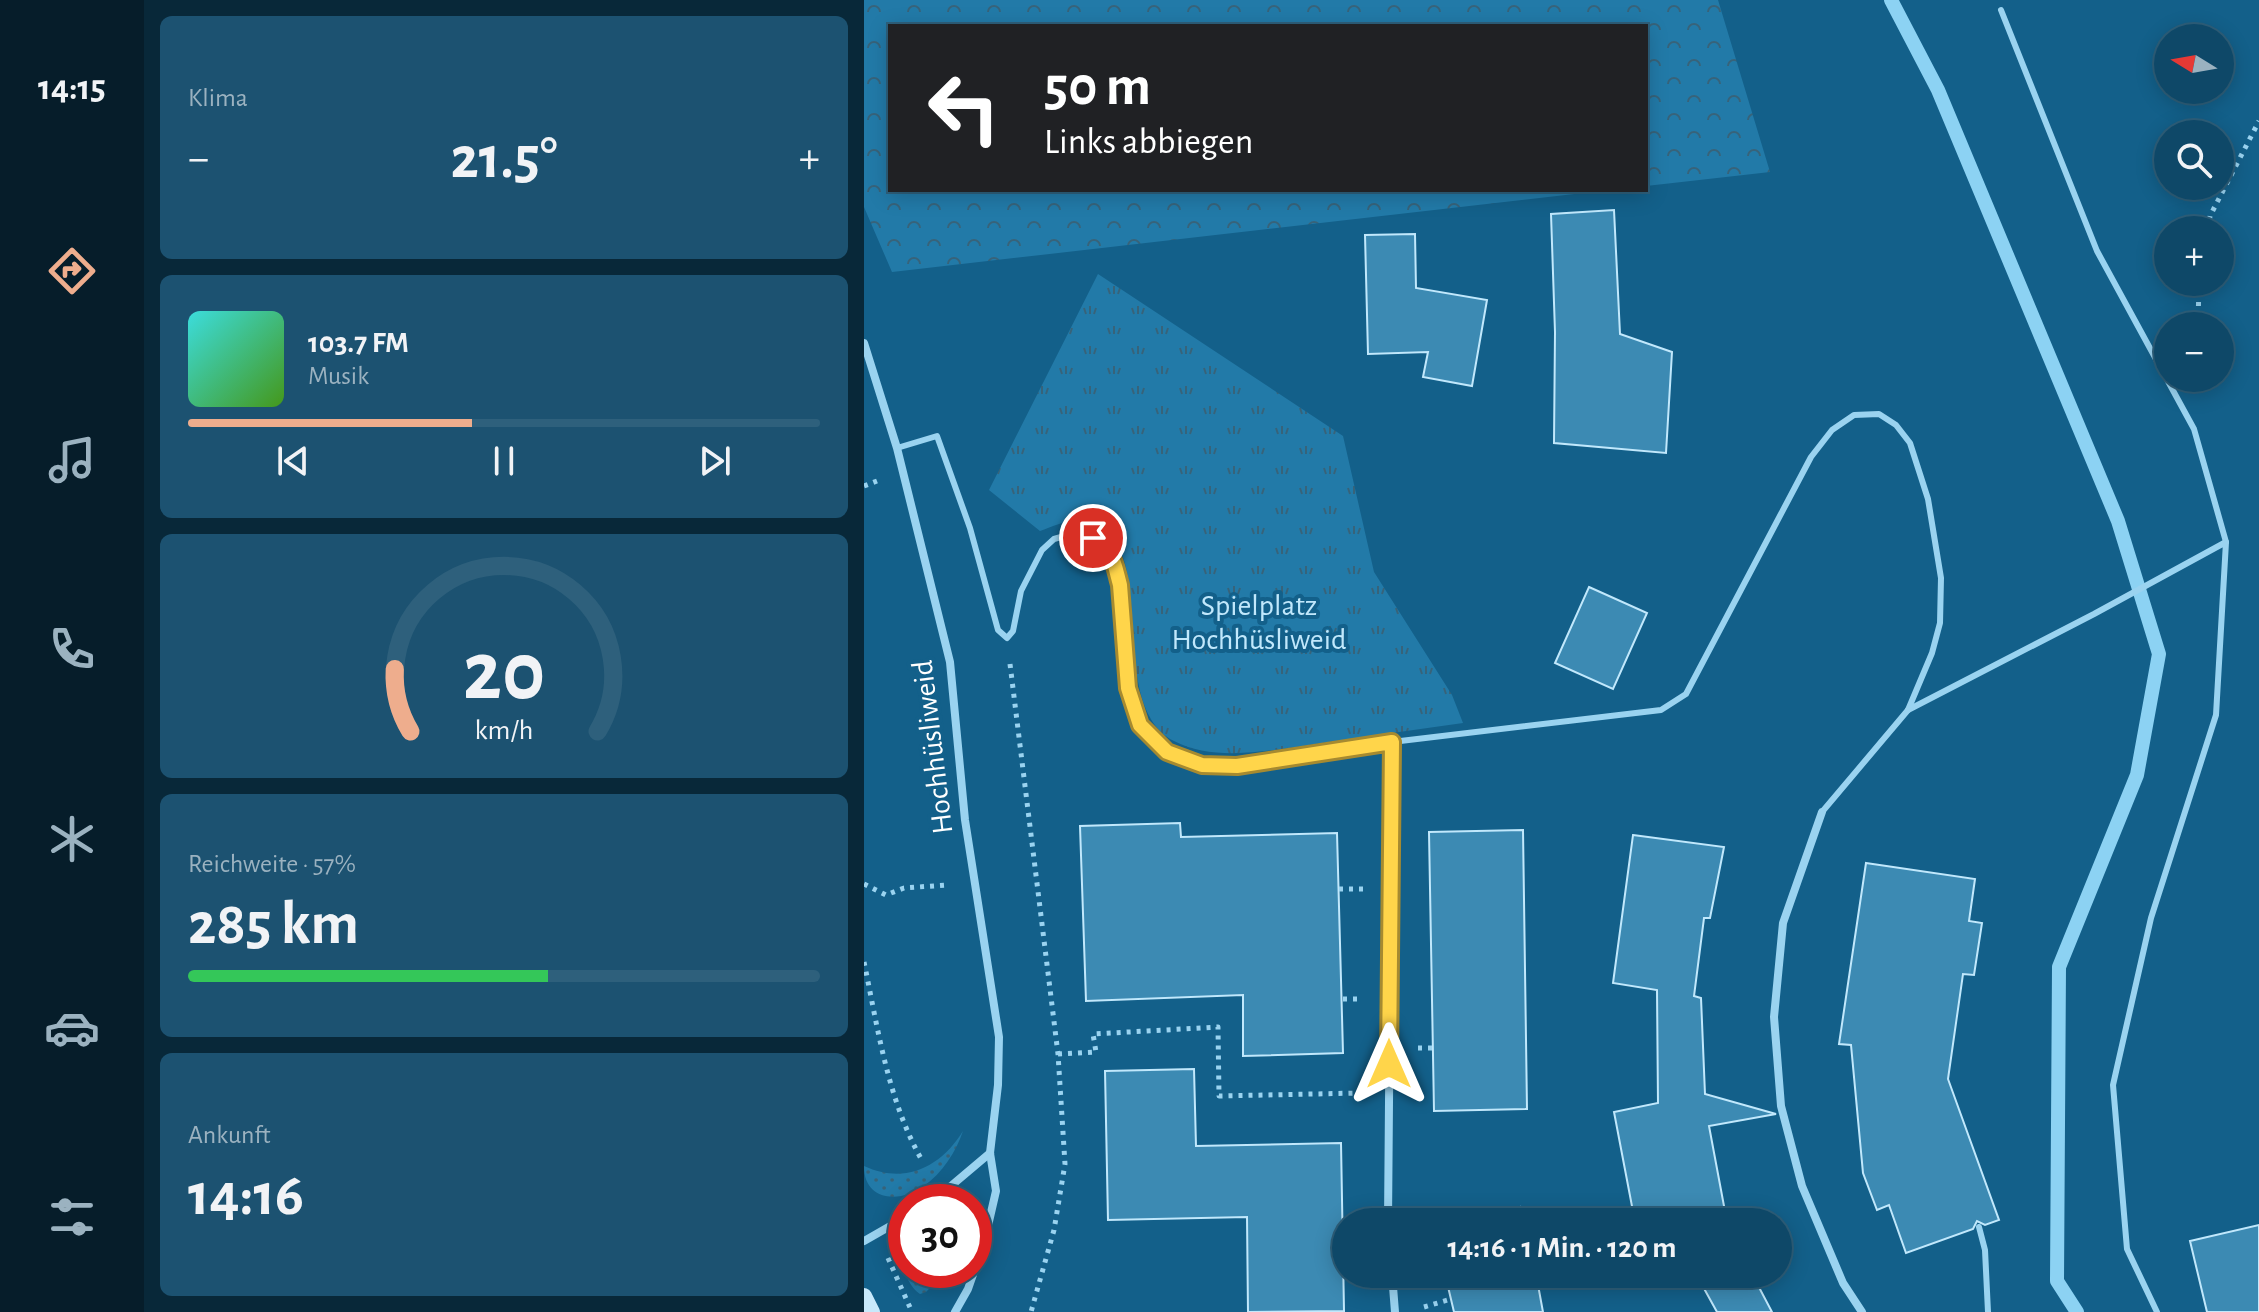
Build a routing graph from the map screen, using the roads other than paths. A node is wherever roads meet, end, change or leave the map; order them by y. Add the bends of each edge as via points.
1 (2001, 10) dead end
2 (864, 343) edge
3 (897, 448) junction
4 (2226, 542) junction
5 (1908, 710) junction
6 (1392, 742) junction
7 (1822, 812) joint
8 (990, 1153) junction
9 (953, 1184) edge
10 (1388, 1208) edge
11 (888, 1227) edge
12 (1979, 1227) dead end
13 (864, 1241) edge
14 (1393, 1288) edge
15 (864, 1296) edge
16 (872, 1312) edge
17 (955, 1312) edge
18 (1395, 1312) edge
19 (1862, 1312) edge
20 (1988, 1312) edge
21 (2157, 1312) edge

1 - 4 lane via 2097,251 2194,429
2 - 3 street, Hochhüsliweid
3 - 6 lane via 937,436 998,630 1007,638 1021,591 1042,550 1054,539 1075,533 1111,552 1128,688 1140,725 1167,752 1202,765 1237,766
3 - 8 street, Hochhüsliweid via 950,662 965,820 999,1037
4 - 5 lane
4 - 21 lane via 2216,715 2151,918 2113,1085 2127,1249
5 - 6 lane via 1940,623 1941,578 1928,499 1910,443 1896,425 1879,414 1854,415 1832,430 1811,457 1686,694 1646,713
5 - 7 lane
6 - 10 street
7 - 19 street via 1783,923 1774,1017 1781,1106 1802,1186 1843,1283
8 - 9 street
8 - 17 street, Hochhüsliweid via 996,1191 984,1243
11 - 13 street
12 - 20 lane
14 - 18 street
15 - 16 main road

